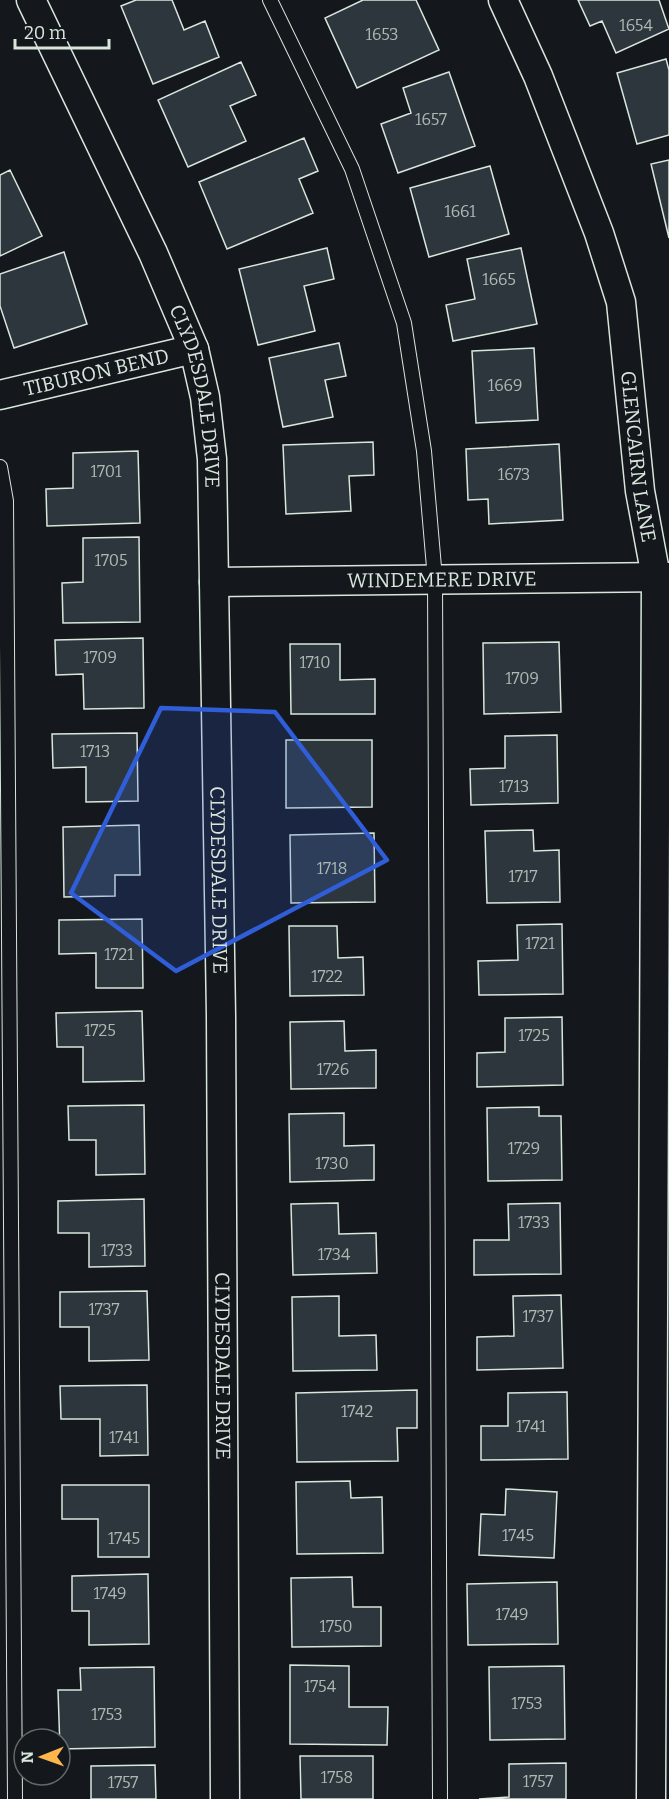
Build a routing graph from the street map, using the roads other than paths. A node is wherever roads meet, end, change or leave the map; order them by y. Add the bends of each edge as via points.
1 (31, 0) edge
2 (270, 0) edge
3 (503, 0) edge
4 (194, 349) junction
5 (0, 395) edge
6 (0, 467) edge
7 (663, 577) edge
8 (435, 579) junction
9 (214, 582) junction
10 (15, 1799) edge
11 (225, 1799) edge
12 (440, 1799) edge
13 (651, 1799) edge

1 - 4 street, CLYDESDALE DRIVE via 153,253
2 - 8 lane via 352,169 404,323 424,451
3 - 7 street, GLENCAIRN LANE via 538,76 599,232 621,302 640,491
4 - 5 street, TIBURON BEND
4 - 9 street, CLYDESDALE DRIVE via 212,459
6 - 10 lane via 6,513
7 - 8 street, WINDEMERE DRIVE
7 - 13 street, GLENCAIRN LANE
8 - 9 street, WINDEMERE DRIVE
8 - 12 lane
9 - 11 street, CLYDESDALE DRIVE

